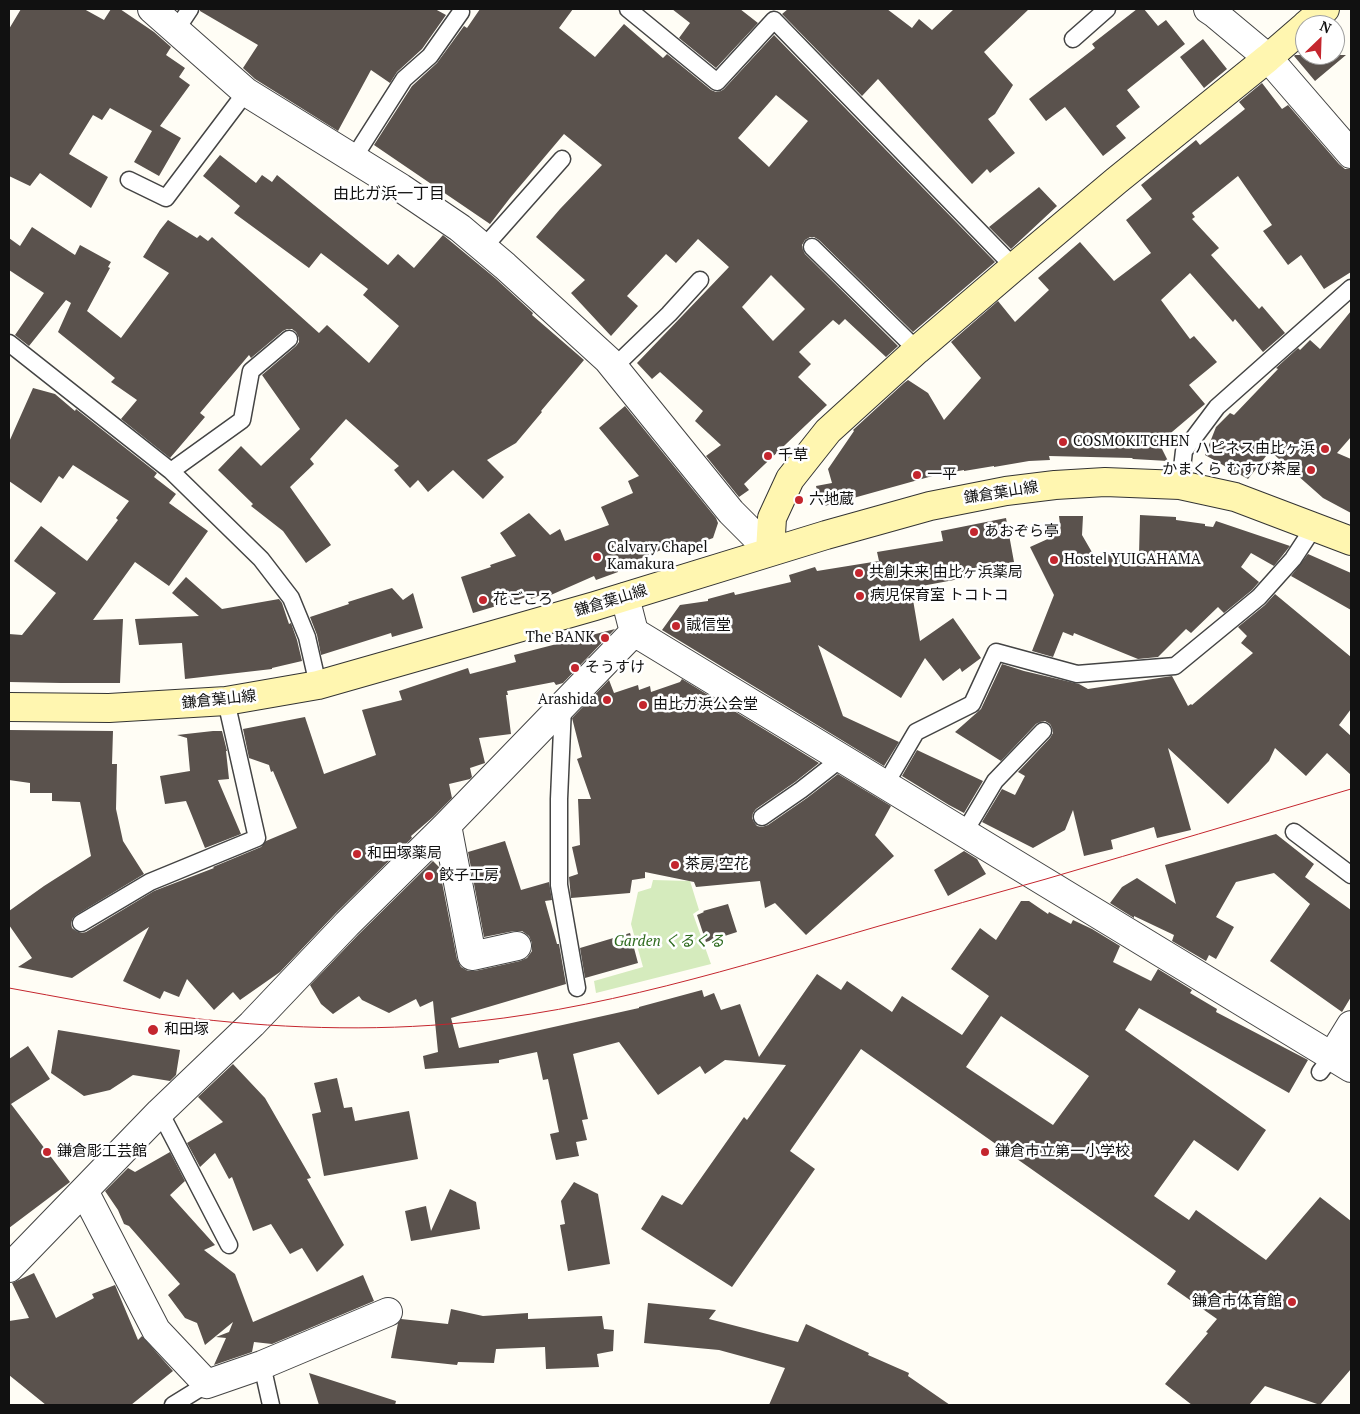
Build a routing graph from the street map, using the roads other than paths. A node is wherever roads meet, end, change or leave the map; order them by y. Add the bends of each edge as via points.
1 (152, 9) edge
2 (628, 9) edge
3 (1107, 9) edge
4 (1208, 9) edge
5 (461, 12) dead end
6 (183, 20) edge
7 (1295, 35) edge
8 (1073, 39) dead end
9 (1268, 58) junction
10 (246, 92) junction
11 (1351, 154) edge
12 (353, 159) junction
13 (562, 159) dead end
14 (129, 180) dead end
15 (812, 247) dead end
16 (484, 248) junction
17 (1014, 267) junction
18 (700, 280) dead end
19 (1351, 288) edge
20 (289, 339) dead end
21 (9, 343) edge
22 (917, 350) junction
23 (614, 367) junction
24 (171, 472) junction
25 (1180, 485) junction
26 (1314, 527) junction
27 (1351, 540) edge
28 (770, 552) junction
29 (625, 597) junction
30 (634, 632) junction
31 (318, 685) junction
32 (226, 702) junction
33 (563, 706) junction
34 (9, 707) edge
35 (1043, 732) dead end
36 (842, 758) junction
37 (885, 785) junction
38 (762, 817) dead end
39 (447, 825) junction
40 (1294, 832) dead end
41 (964, 833) junction
42 (1351, 874) edge
43 (81, 923) dead end
44 (517, 946) dead end
45 (577, 988) dead end
46 (1351, 1025) edge
47 (1334, 1066) edge
48 (160, 1112) junction
49 (84, 1191) junction
50 (229, 1245) dead end
51 (9, 1268) edge
52 (388, 1312) dead end
53 (262, 1365) junction
54 (207, 1384) junction
55 (173, 1405) edge
56 (271, 1405) edge

1 - 6 street
2 - 17 lane via 717,82 774,20
3 - 8 lane
4 - 9 street
5 - 12 lane via 430,56 404,79
6 - 10 street
7 - 9 main road
9 - 11 street
9 - 17 main road
10 - 12 street
10 - 14 lane via 166,198
12 - 16 street via 460,228
13 - 16 lane
15 - 22 lane
16 - 23 street
17 - 22 main road
18 - 23 lane
19 - 25 lane via 1216,407 1184,451
20 - 24 lane via 251,371 242,420
21 - 24 lane
22 - 28 main road via 828,431 790,479 772,518
23 - 28 street via 731,512
24 - 31 lane via 261,559 290,598 307,637
25 - 26 main road, 鎌倉葉山線 via 1236,497
25 - 28 main road, 鎌倉葉山線 via 1105,482 1006,490 930,506
26 - 27 main road, 鎌倉葉山線
26 - 37 lane via 1259,597 1175,666 1078,674 996,652 972,704 916,732
28 - 29 main road, 鎌倉葉山線
29 - 30 street
29 - 31 main road, 鎌倉葉山線
30 - 33 street
30 - 36 street
31 - 32 main road, 鎌倉葉山線
32 - 34 main road, 鎌倉葉山線 via 109,708
32 - 43 lane via 257,838 150,882
33 - 39 street
33 - 45 lane via 559,885
35 - 41 lane via 995,781
36 - 37 street
36 - 38 lane
37 - 41 street
39 - 44 street via 472,956
39 - 48 street via 252,1024
40 - 42 lane
41 - 47 street
46 - 47 street
48 - 49 street
48 - 50 lane
49 - 51 street
49 - 54 street via 156,1330
52 - 53 street
53 - 54 street
53 - 56 lane
54 - 55 lane

